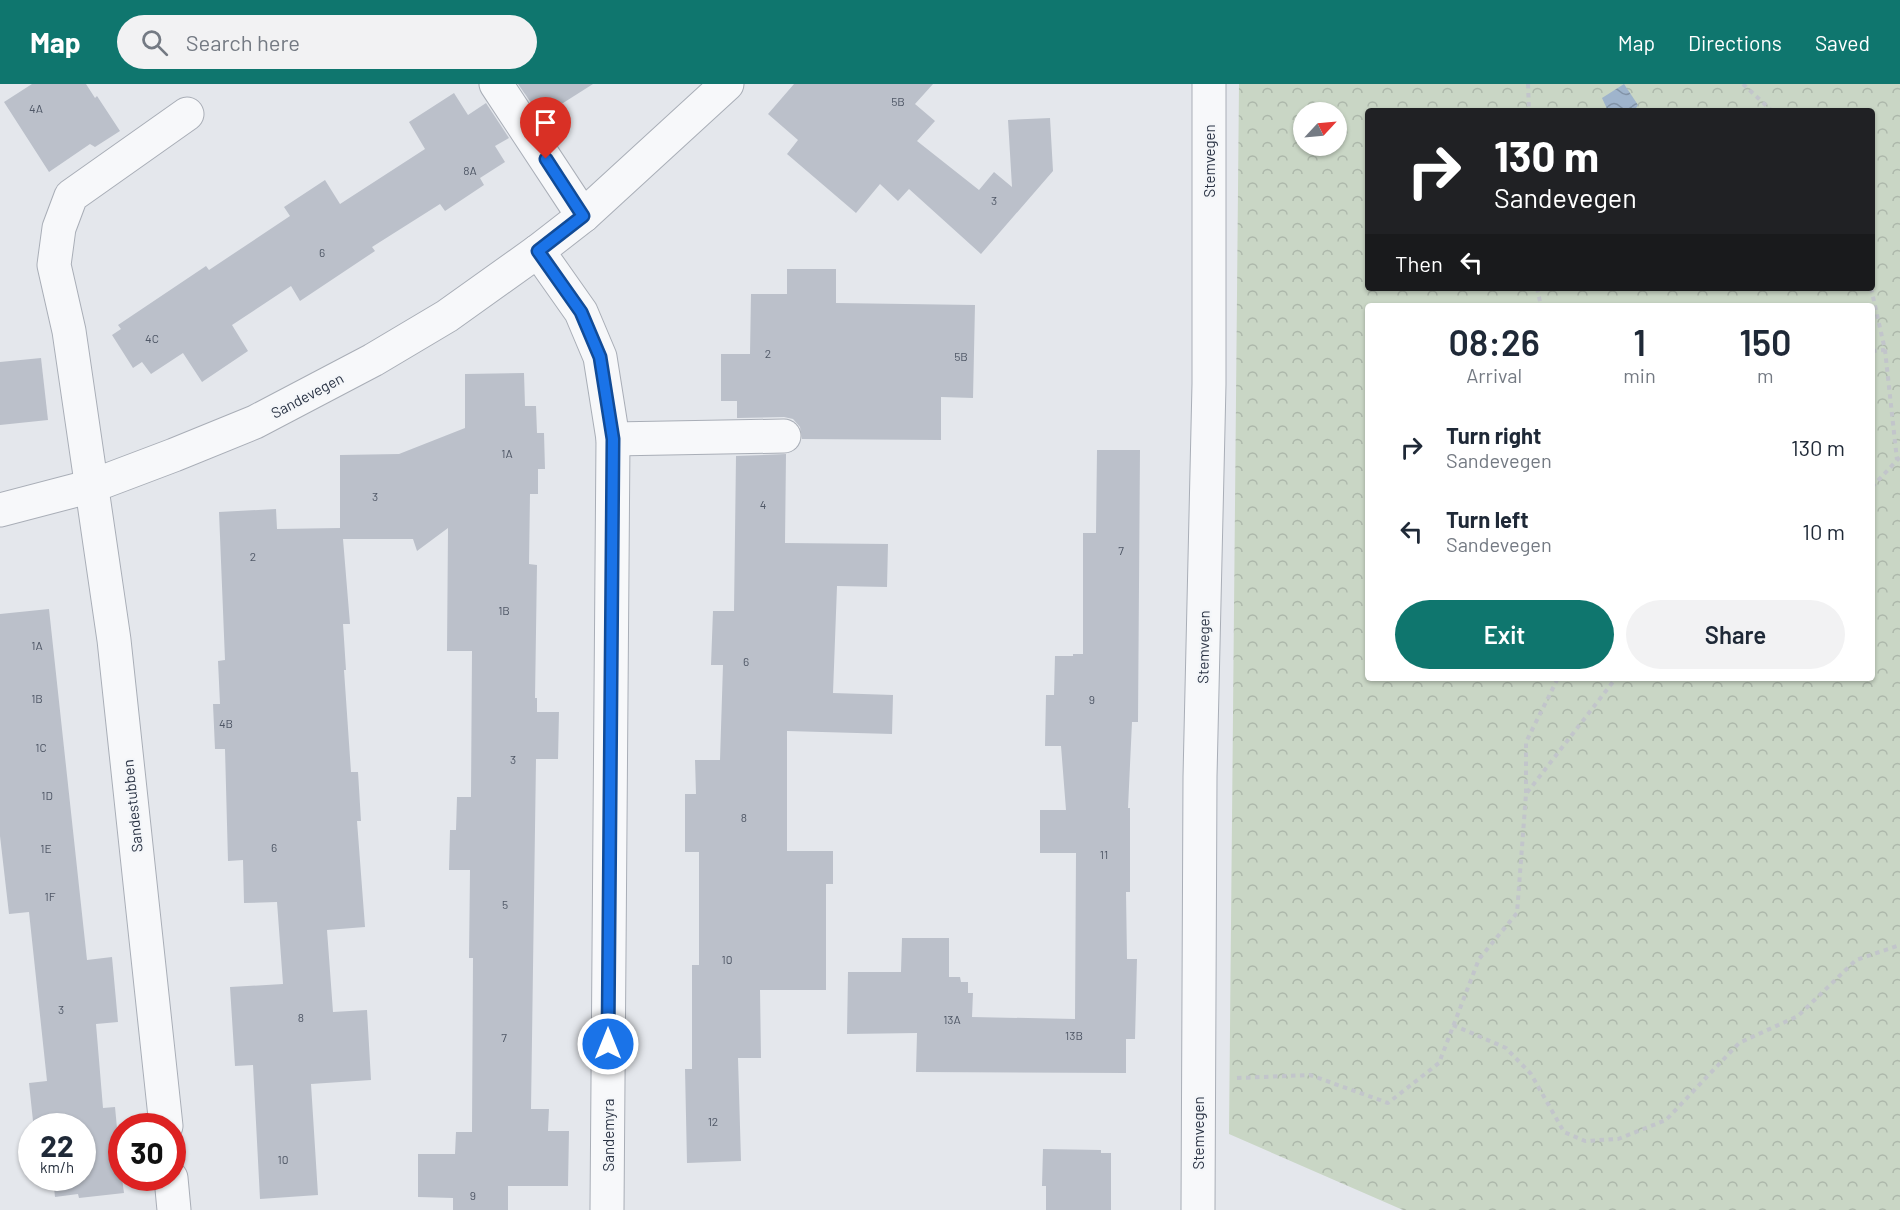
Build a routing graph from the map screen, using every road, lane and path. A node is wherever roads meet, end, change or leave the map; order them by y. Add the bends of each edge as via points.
1 (496, 84) edge
2 (727, 84) edge
3 (1209, 84) edge
4 (1528, 84) edge
5 (1743, 84) edge
6 (1529, 108) edge
7 (1769, 108) edge
8 (187, 114) dead end
9 (583, 216) junction
10 (538, 251) junction
11 (1875, 306) edge
12 (1885, 350) junction
13 (1875, 351) edge
14 (784, 435) dead end
15 (613, 439) junction
16 (1899, 459) edge
17 (1875, 484) edge
18 (92, 486) junction
19 (0, 510) edge
20 (1556, 681) edge
21 (1614, 681) edge
22 (1526, 794) junction
23 (1900, 945) edge
24 (1453, 1025) junction
25 (1198, 1079) junction
26 (165, 1113) edge
27 (172, 1191) edge
28 (174, 1210) edge
29 (607, 1210) edge
30 (1197, 1210) edge

1 - 9 street
2 - 9 street, Sandevegen
3 - 25 street, Stemvegen via 1209,384
4 - 6 path
5 - 7 path
8 - 18 street, Sandestubben via 71,196 59,228 54,265 69,331
9 - 10 street, Sandevegen
10 - 15 street, Sandemyra via 581,312 600,357
10 - 18 street, Sandevegen via 447,316 265,417
11 - 12 path
12 - 13 path
12 - 16 path
14 - 15 street
15 - 29 street, Sandemyra
16 - 17 path
18 - 19 street, Sandevegen
18 - 26 street, Sandestubben via 115,651
20 - 22 path via 1526,742
21 - 22 path
22 - 24 path via 1517,913 1479,959
23 - 24 path via 1856,960 1798,1016 1739,1043 1666,1120 1618,1139 1585,1141 1564,1132 1532,1074 1506,1048
24 - 25 path via 1439,1063 1388,1103 1310,1075
25 - 30 street, Stemvegen
27 - 28 street

